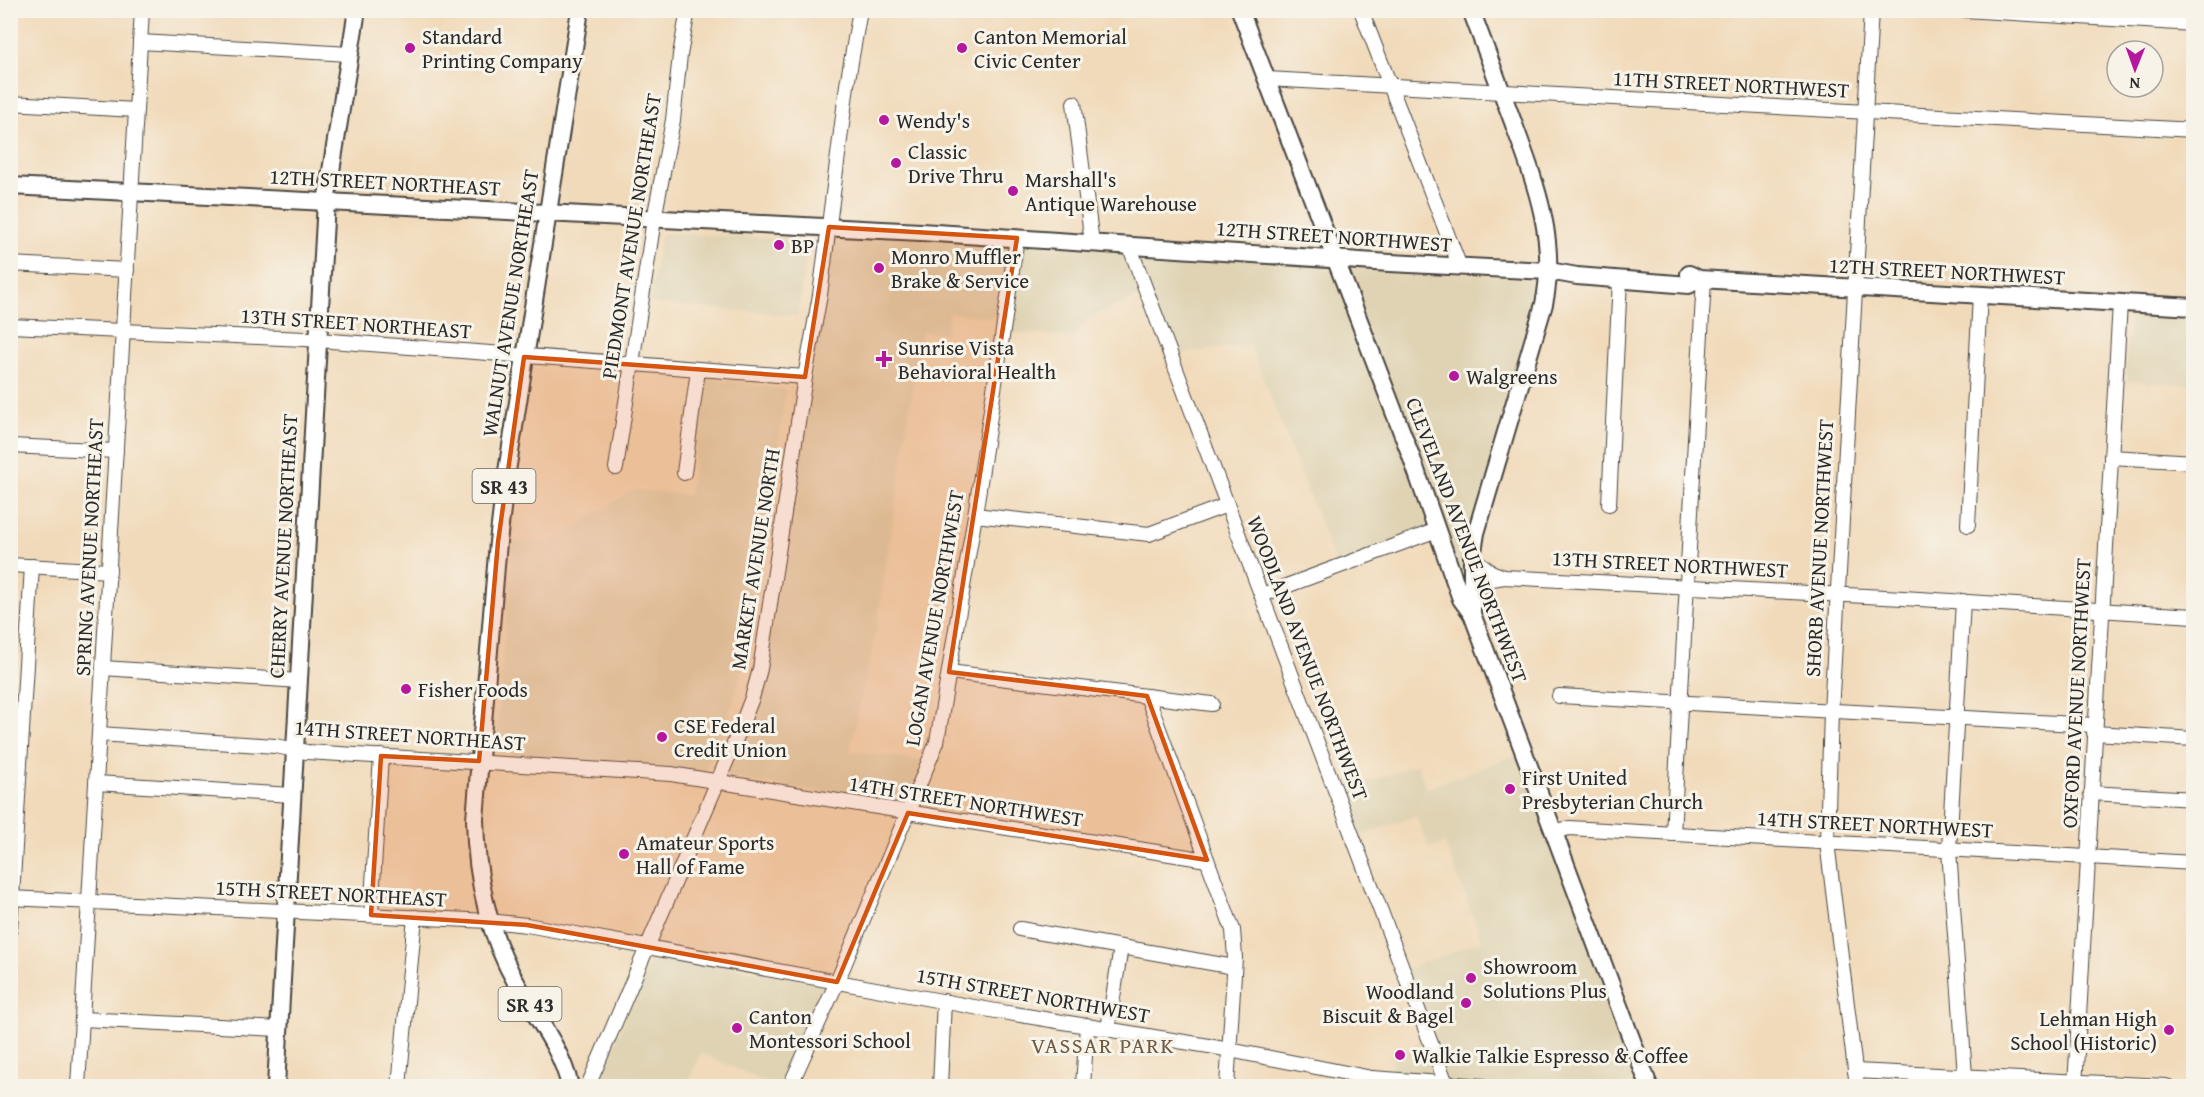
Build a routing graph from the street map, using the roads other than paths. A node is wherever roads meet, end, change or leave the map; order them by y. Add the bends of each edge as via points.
1 (142, 10) edge
2 (357, 10) edge
3 (580, 10) edge
4 (688, 10) edge
5 (1240, 10) edge
6 (1361, 10) edge
7 (1472, 10) edge
8 (1871, 10) edge
9 (1965, 10) edge
10 (859, 11) edge
11 (1996, 11) edge
12 (2193, 24) edge
13 (140, 42) junction
14 (350, 54) junction
15 (1267, 79) junction
16 (1390, 86) junction
17 (1502, 91) junction
18 (10, 103) edge
19 (1074, 103) dead end
20 (136, 110) junction
21 (1865, 112) junction
22 (2193, 130) edge
23 (10, 186) edge
24 (131, 192) junction
25 (326, 202) junction
26 (546, 213) junction
27 (654, 219) junction
28 (829, 227) junction
29 (1017, 238) junction
30 (1092, 243) junction
31 (1129, 245) junction
32 (1335, 258) junction
33 (10, 264) edge
34 (1460, 267) junction
35 (126, 270) junction
36 (1549, 272) junction
37 (1620, 279) junction
38 (1701, 279) junction
39 (1856, 288) junction
40 (1980, 295) junction
41 (2120, 303) junction
42 (2193, 307) edge
43 (10, 326) edge
44 (123, 330) junction
45 (318, 340) junction
46 (524, 357) junction
47 (631, 364) junction
48 (698, 370) junction
49 (805, 377) junction
50 (10, 446) edge
51 (116, 451) junction
52 (2111, 457) junction
53 (2193, 462) edge
54 (616, 468) dead end
55 (684, 473) dead end
56 (1609, 504) dead end
57 (1227, 505) junction
58 (975, 515) junction
59 (1968, 525) dead end
60 (1437, 530) junction
61 (1472, 557) junction
62 (10, 565) edge
63 (32, 566) junction
64 (109, 571) junction
65 (1504, 577) junction
66 (1686, 586) junction
67 (1473, 592) junction
68 (1838, 594) junction
69 (1262, 595) junction
70 (1963, 601) junction
71 (2101, 610) junction
72 (1472, 614) junction
73 (2193, 616) edge
74 (103, 668) junction
75 (949, 672) junction
76 (299, 681) junction
77 (1147, 696) junction
78 (1559, 696) dead end
79 (1680, 703) junction
80 (1212, 704) dead end
81 (1831, 712) junction
82 (1957, 717) junction
83 (2094, 729) junction
84 (99, 734) junction
85 (2193, 739) edge
86 (295, 750) junction
87 (381, 756) junction
88 (479, 761) junction
89 (718, 781) junction
90 (96, 783) junction
91 (2091, 793) junction
92 (292, 795) junction
93 (2193, 799) edge
94 (908, 813) junction
95 (1554, 832) junction
96 (1673, 834) junction
97 (1827, 842) junction
98 (1949, 850) junction
99 (2087, 857) junction
100 (1208, 860) junction
101 (2193, 863) edge
102 (11, 898) edge
103 (89, 902) junction
104 (286, 912) junction
105 (371, 915) junction
106 (415, 917) junction
107 (489, 921) junction
108 (10, 929) edge
109 (1020, 929) dead end
110 (1121, 947) junction
111 (647, 948) junction
112 (1234, 967) junction
113 (837, 982) junction
114 (944, 1001) junction
115 (82, 1019) junction
116 (1087, 1025) junction
117 (279, 1029) junction
118 (1108, 1029) junction
119 (1229, 1050) junction
120 (1855, 1071) junction
121 (1965, 1076) junction
122 (1376, 1083) edge
123 (2075, 1084) edge
124 (1446, 1085) edge
125 (78, 1086) edge
126 (276, 1086) edge
127 (399, 1086) edge
128 (570, 1086) edge
129 (588, 1086) edge
130 (790, 1086) edge
131 (940, 1086) edge
132 (1083, 1086) edge
133 (1227, 1086) edge
134 (1483, 1086) edge
135 (1649, 1086) edge
136 (1857, 1086) edge
137 (2166, 1086) edge

1 - 13 street, SPRING AVENUE NORTHEAST
2 - 14 main road, CHERRY AVENUE NORTHEAST
3 - 26 main road, WALNUT AVENUE NORTHEAST / SR 43
4 - 27 street, PIEDMONT AVENUE NORTHEAST
5 - 15 main road, CLEVELAND AVENUE NORTHWEST
6 - 16 street
7 - 17 main road
8 - 21 street, SHORB AVENUE NORTHWEST
9 - 11 street
10 - 28 street, MARKET AVENUE NORTH
11 - 12 street
13 - 14 street
13 - 20 street, SPRING AVENUE NORTHEAST
14 - 25 main road, CHERRY AVENUE NORTHEAST
15 - 16 street, 11TH STREET NORTHWEST
15 - 32 main road, CLEVELAND AVENUE NORTHWEST
16 - 17 street, 11TH STREET NORTHWEST
16 - 34 street
17 - 21 street, 11TH STREET NORTHWEST
17 - 36 main road via 1539,198 1548,233
18 - 20 street
19 - 30 street
20 - 24 street, SPRING AVENUE NORTHEAST
21 - 22 street, 11TH STREET NORTHWEST
21 - 39 street, SHORB AVENUE NORTHWEST
23 - 24 main road, 12TH STREET NORTHEAST
24 - 25 main road, 12TH STREET NORTHEAST
24 - 35 street, SPRING AVENUE NORTHEAST
25 - 26 main road, 12TH STREET NORTHEAST
25 - 45 main road, CHERRY AVENUE NORTHEAST
26 - 27 main road, 12TH STREET NORTHEAST
26 - 46 main road, WALNUT AVENUE NORTHEAST / SR 43
27 - 28 main road, 12TH STREET NORTHEAST
27 - 47 street, PIEDMONT AVENUE NORTHEAST
28 - 29 main road, 12TH STREET NORTHWEST
28 - 49 street, MARKET AVENUE NORTH
29 - 30 main road, 12TH STREET NORTHWEST
29 - 58 street, LOGAN AVENUE NORTHWEST
30 - 31 main road, 12TH STREET NORTHWEST
31 - 32 main road, 12TH STREET NORTHWEST
31 - 57 street, WOODLAND AVENUE NORTHWEST
32 - 34 main road, 12TH STREET NORTHWEST
32 - 60 main road, CLEVELAND AVENUE NORTHWEST
33 - 35 street
34 - 36 main road, 12TH STREET NORTHWEST
35 - 44 street, SPRING AVENUE NORTHEAST
36 - 37 main road, 12TH STREET NORTHWEST
36 - 38 main road, 12TH STREET NORTHWEST via 1578,265 1690,274
36 - 61 main road via 1544,304 1481,512
37 - 38 main road, 12TH STREET NORTHWEST via 1689,285
37 - 56 street
38 - 39 main road, 12TH STREET NORTHWEST
38 - 66 street
39 - 40 main road, 12TH STREET NORTHWEST
39 - 68 street, SHORB AVENUE NORTHWEST
40 - 41 main road, 12TH STREET NORTHWEST
40 - 59 street
41 - 42 main road, 12TH STREET NORTHWEST
41 - 52 street, OXFORD AVENUE NORTHWEST
43 - 44 street, 13TH STREET NORTHEAST
44 - 45 street, 13TH STREET NORTHEAST
44 - 51 street, SPRING AVENUE NORTHEAST
45 - 46 street, 13TH STREET NORTHEAST
45 - 76 main road, CHERRY AVENUE NORTHEAST
46 - 47 street, 13TH STREET NORTHEAST
46 - 88 main road, WALNUT AVENUE NORTHEAST / SR 43 via 498,542
47 - 48 street, 13TH STREET NORTHEAST
47 - 54 street, PIEDMONT AVENUE NORTHEAST
48 - 49 street, 13TH STREET NORTHEAST
48 - 55 street
49 - 89 street, MARKET AVENUE NORTH via 764,652 752,698
50 - 51 street
51 - 64 street, SPRING AVENUE NORTHEAST
52 - 53 street
52 - 71 street, OXFORD AVENUE NORTHWEST
57 - 58 street via 1149,534
57 - 69 street, WOODLAND AVENUE NORTHWEST
58 - 75 street, LOGAN AVENUE NORTHWEST
60 - 69 street
60 - 72 main road, CLEVELAND AVENUE NORTHWEST via 1461,599
61 - 65 street, 13TH STREET NORTHWEST
61 - 67 main road
62 - 63 street
63 - 64 street
63 - 102 street
64 - 74 street, SPRING AVENUE NORTHEAST
65 - 66 street, 13TH STREET NORTHWEST
65 - 67 street, 13TH STREET NORTHWEST via 1492,579
66 - 68 street, 13TH STREET NORTHWEST
66 - 79 street
67 - 72 main road
68 - 70 street, 13TH STREET NORTHWEST
68 - 81 street, SHORB AVENUE NORTHWEST
69 - 124 street, WOODLAND AVENUE NORTHWEST
70 - 71 street, 13TH STREET NORTHWEST
70 - 82 street
71 - 73 street, 13TH STREET NORTHWEST
71 - 83 street, OXFORD AVENUE NORTHWEST
72 - 95 main road, CLEVELAND AVENUE NORTHWEST
74 - 76 street
74 - 84 street, SPRING AVENUE NORTHEAST
75 - 77 street
75 - 94 street, LOGAN AVENUE NORTHWEST via 937,742
76 - 86 main road, CHERRY AVENUE NORTHEAST
77 - 80 street
77 - 100 street
78 - 79 street
79 - 81 street
79 - 96 street
81 - 82 street
81 - 97 street, SHORB AVENUE NORTHWEST
82 - 83 street
82 - 98 street
83 - 85 street
83 - 91 street, OXFORD AVENUE NORTHWEST
84 - 86 street, 14TH STREET NORTHEAST
84 - 90 street, SPRING AVENUE NORTHEAST
86 - 87 street, 14TH STREET NORTHEAST
86 - 92 main road, CHERRY AVENUE NORTHEAST
87 - 88 street, 14TH STREET NORTHEAST
87 - 105 street
88 - 89 street, 14TH STREET NORTHEAST via 671,774
88 - 107 main road, WALNUT AVENUE NORTHEAST / SR 43 via 476,841
89 - 94 street, 14TH STREET NORTHWEST
89 - 111 street, MARKET AVENUE NORTH
90 - 92 street
90 - 103 street, SPRING AVENUE NORTHEAST
91 - 93 street
91 - 99 street, OXFORD AVENUE NORTHWEST
92 - 104 main road, CHERRY AVENUE NORTHEAST
94 - 100 street, 14TH STREET NORTHWEST
94 - 113 street, LOGAN AVENUE NORTHWEST
95 - 96 street, 14TH STREET NORTHWEST via 1569,828
95 - 135 main road, CLEVELAND AVENUE NORTHWEST
96 - 97 street, 14TH STREET NORTHWEST
97 - 98 street, 14TH STREET NORTHWEST
97 - 120 street, SHORB AVENUE NORTHWEST
98 - 99 street, 14TH STREET NORTHWEST
98 - 121 street
99 - 101 street, 14TH STREET NORTHWEST
99 - 123 street, OXFORD AVENUE NORTHWEST
100 - 112 street via 1233,930
102 - 103 street, 15TH STREET NORTHEAST
102 - 108 street
103 - 104 street, 15TH STREET NORTHEAST
103 - 115 street, SPRING AVENUE NORTHEAST
104 - 105 street, 15TH STREET NORTHEAST
104 - 117 main road, CHERRY AVENUE NORTHEAST
105 - 106 street, 15TH STREET NORTHEAST
106 - 107 street, 15TH STREET NORTHEAST
106 - 127 street
107 - 111 street, 15TH STREET NORTHEAST
107 - 128 main road, WALNUT AVENUE NORTHEAST / SR 43 via 515,980 559,1053
109 - 110 street
110 - 112 street
110 - 118 street
111 - 113 street, 15TH STREET NORTHWEST
111 - 129 street, MARKET AVENUE NORTH
112 - 119 street
113 - 114 street, 15TH STREET NORTHWEST
113 - 130 street, LOGAN AVENUE NORTHWEST
114 - 116 street, 15TH STREET NORTHWEST
114 - 131 street
115 - 117 street
115 - 125 street, SPRING AVENUE NORTHEAST
116 - 118 street, 15TH STREET NORTHWEST
116 - 132 street
117 - 126 main road, CHERRY AVENUE NORTHEAST
118 - 119 street, 15TH STREET NORTHWEST
119 - 122 street, 15TH STREET NORTHWEST
119 - 133 street
120 - 121 street
120 - 136 street, SHORB AVENUE NORTHWEST
121 - 123 street
122 - 124 street, 15TH STREET NORTHWEST
123 - 137 street
124 - 134 street, 15TH STREET NORTHWEST

